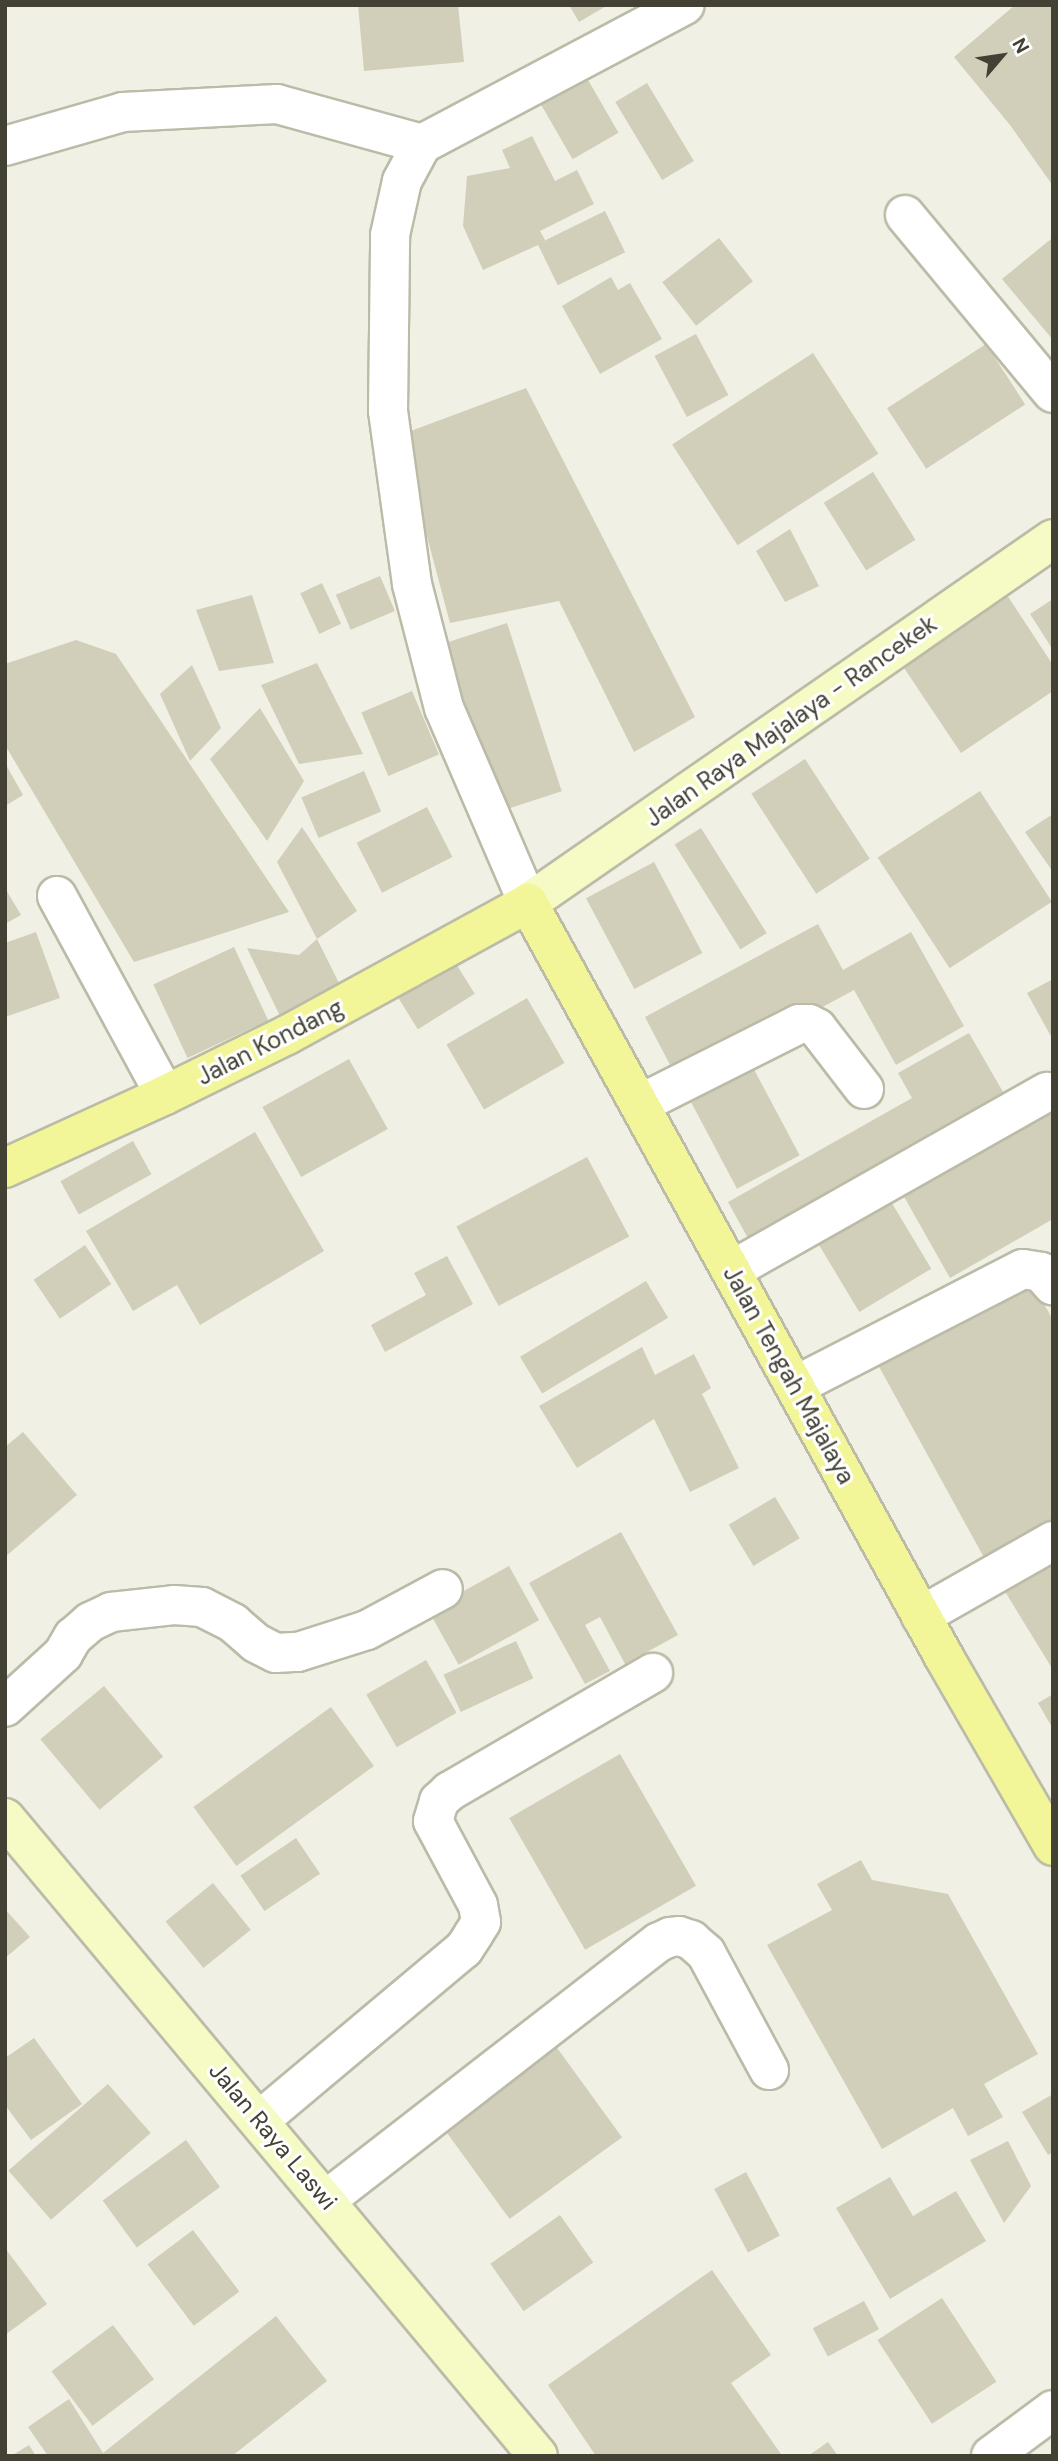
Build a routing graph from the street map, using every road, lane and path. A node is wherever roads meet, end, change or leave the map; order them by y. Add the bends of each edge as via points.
1 (684, 5) edge
2 (5, 145) edge
3 (422, 145) junction
4 (905, 215) dead end
5 (1053, 393) edge
6 (1053, 538) edge
7 (57, 896) dead end
8 (528, 903) junction
9 (864, 1089) dead end
10 (1047, 1093) dead end
11 (165, 1095) junction
12 (640, 1104) junction
13 (5, 1168) edge
14 (732, 1270) junction
15 (1053, 1286) edge
16 (795, 1386) junction
17 (1053, 1541) edge
18 (443, 1589) dead end
19 (922, 1616) junction
20 (653, 1673) dead end
21 (5, 1707) edge
22 (5, 1818) edge
23 (1053, 1846) edge
24 (769, 2070) dead end
25 (260, 2120) junction
26 (326, 2200) junction
27 (1053, 2410) edge
28 (538, 2456) edge
29 (991, 2456) edge

1 - 3 street
2 - 3 street via 122,112 277,104
3 - 8 street via 402,181 390,235 388,411 412,584 444,708
4 - 5 street
6 - 8 main road, Jalan Raya Majalaya - Rancekek
7 - 11 street
8 - 11 main road, Jalan Kondang via 287,1035
8 - 12 main road, Jalan Tengah Majalaya
9 - 12 street via 817,1028 799,1024
10 - 14 street
11 - 13 main road, Jalan Kondang
12 - 14 main road, Jalan Tengah Majalaya
14 - 16 main road, Jalan Tengah Majalaya
15 - 16 street via 1041,1272 1023,1269
16 - 19 main road, Jalan Tengah Majalaya
17 - 19 street
18 - 21 street via 367,1630 298,1652 276,1653 201,1607 111,1612 73,1637 63,1654
19 - 23 main road, Jalan Tengah Majalaya
20 - 25 street via 439,1801 433,1821 478,1905 481,1922 464,1949
22 - 25 main road, Jalan Raya Laswi
24 - 26 street via 706,1953 691,1940 670,1937
25 - 26 main road, Jalan Raya Laswi
26 - 28 main road, Jalan Raya Laswi
27 - 29 street

